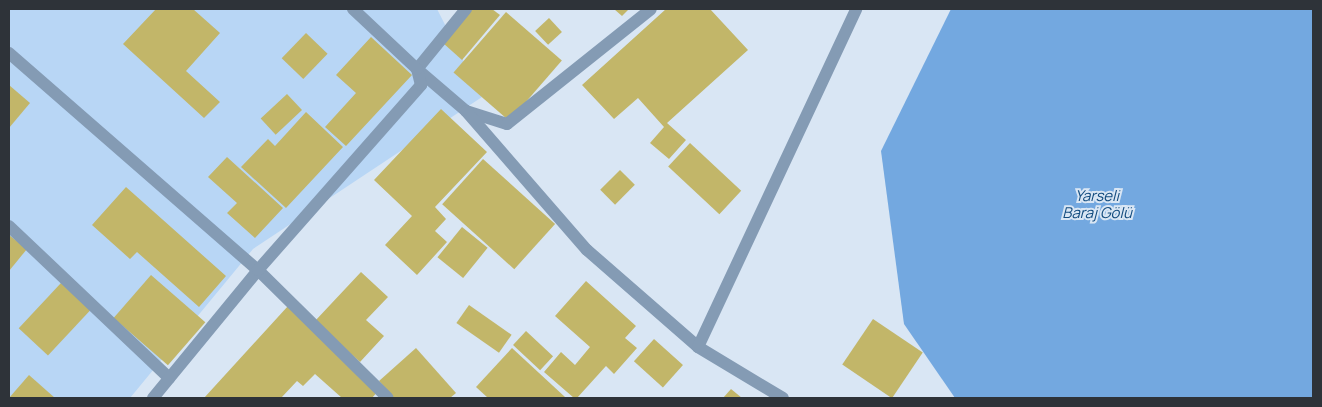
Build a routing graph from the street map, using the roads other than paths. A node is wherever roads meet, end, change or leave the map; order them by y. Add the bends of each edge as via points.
1 (353, 9) edge
2 (466, 9) edge
3 (651, 9) edge
4 (856, 9) edge
5 (9, 53) edge
6 (417, 69) junction
7 (466, 111) junction
8 (9, 226) edge
9 (258, 270) junction
10 (698, 347) junction
11 (169, 378) junction
12 (153, 398) edge
13 (388, 398) edge
14 (783, 398) edge

1 - 6 street
2 - 6 street
3 - 7 street via 507,124
4 - 10 street
5 - 9 street
6 - 7 street
6 - 9 street via 421,85
7 - 10 street via 587,250
8 - 11 street
9 - 11 street
9 - 13 street
10 - 14 street
11 - 12 street

